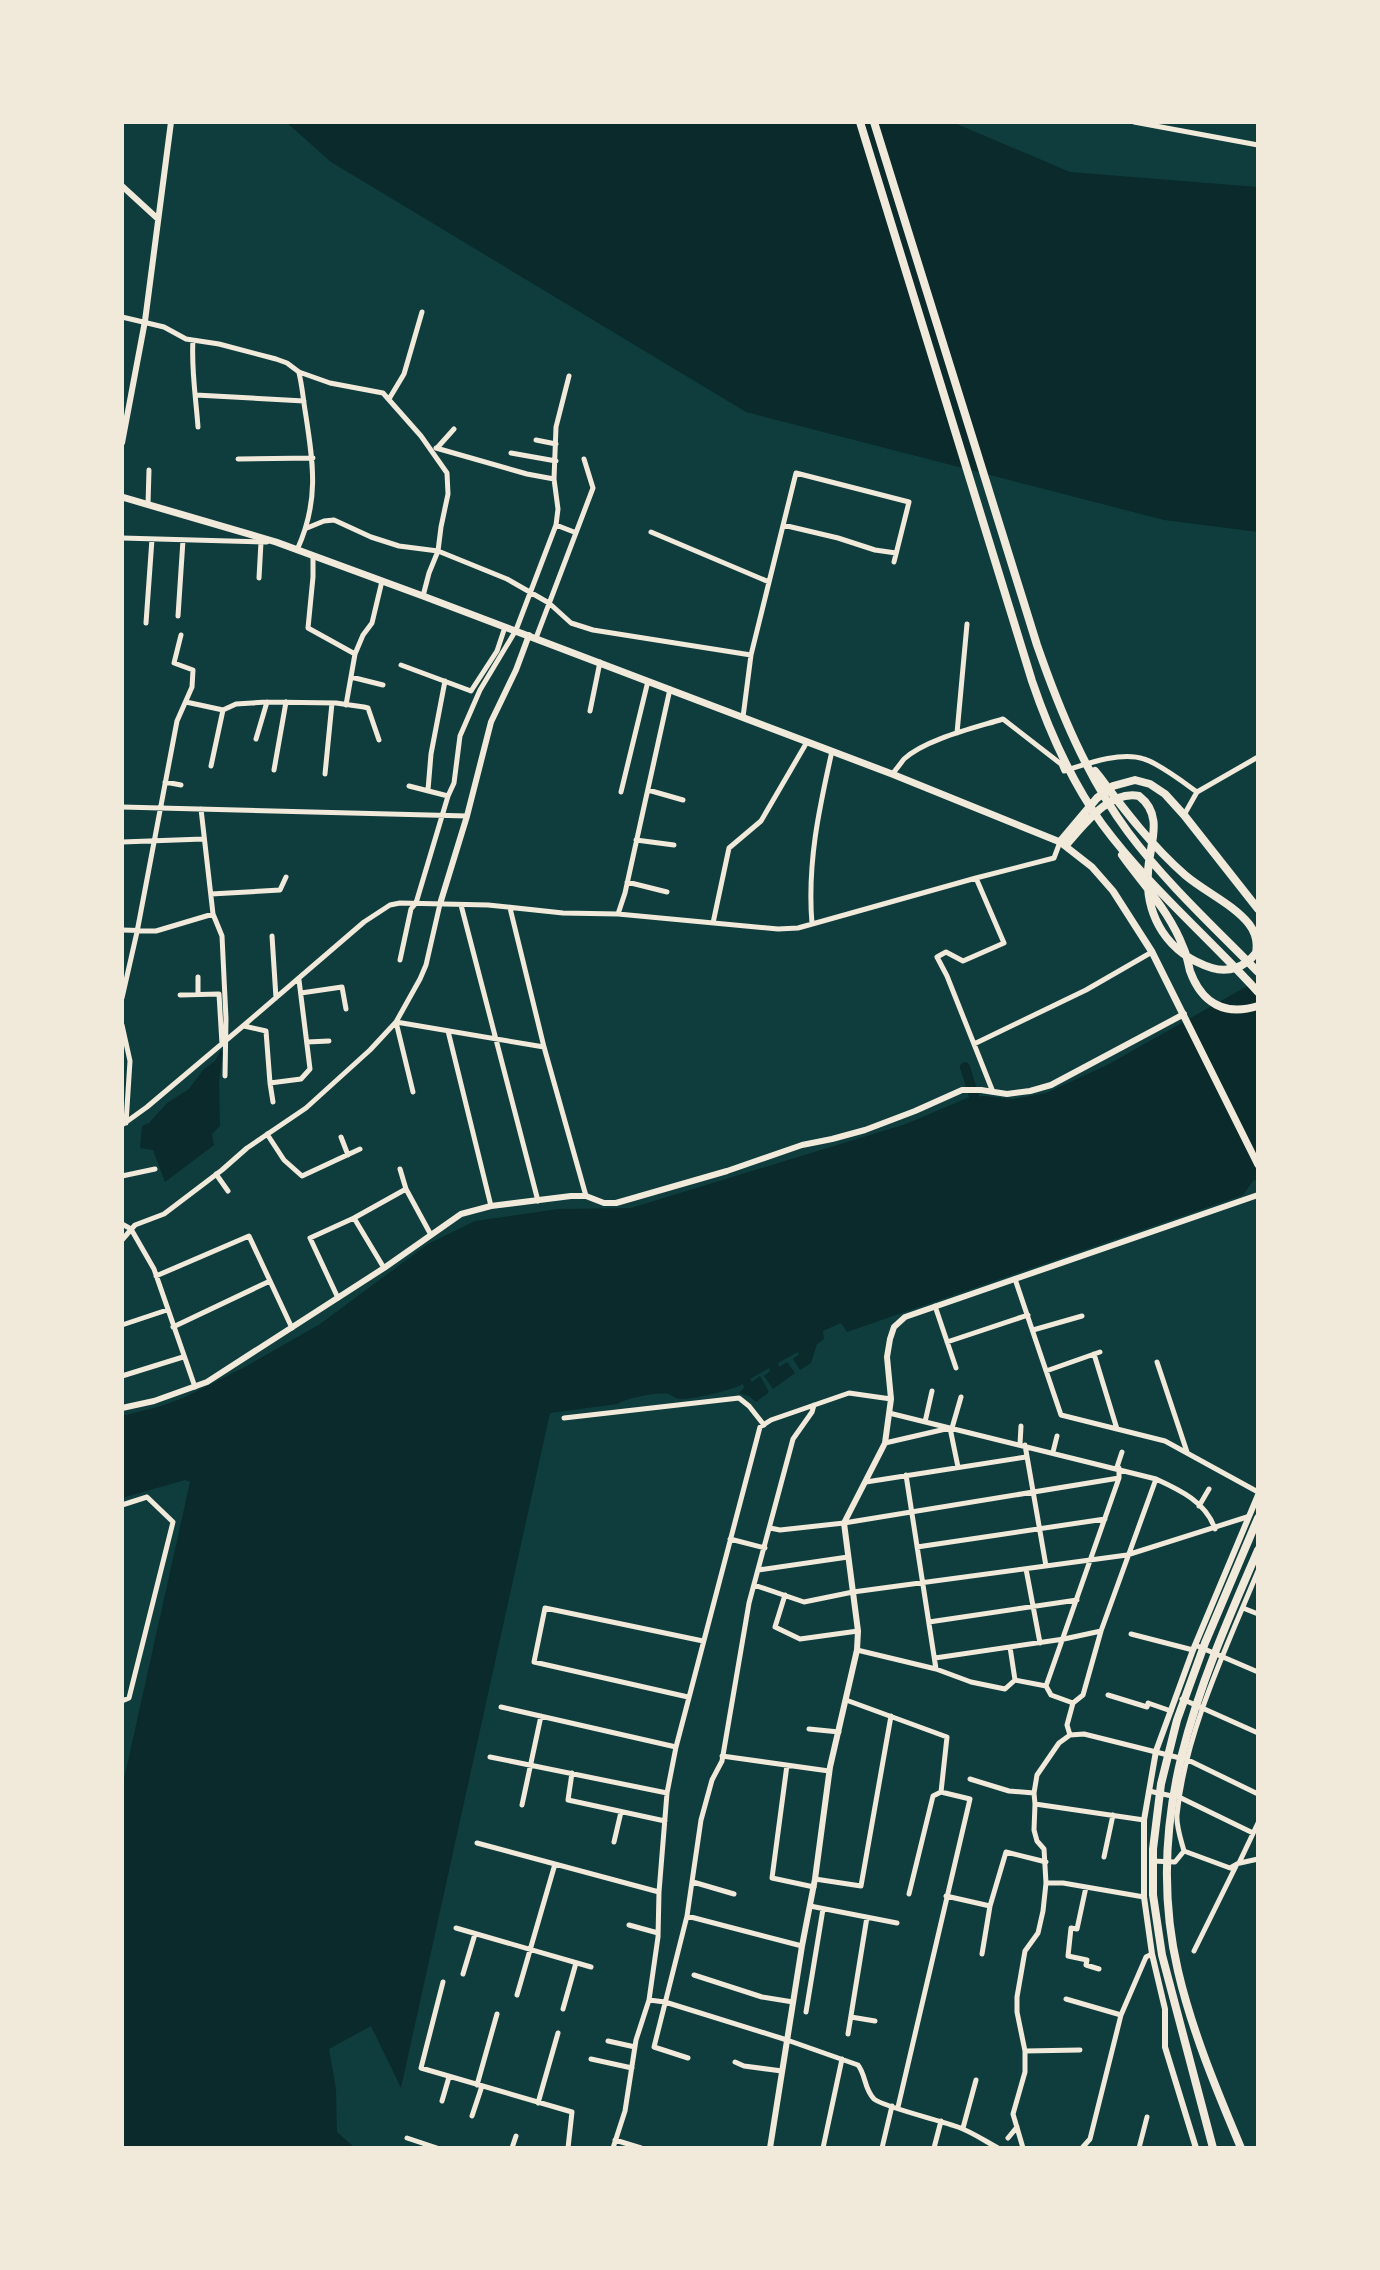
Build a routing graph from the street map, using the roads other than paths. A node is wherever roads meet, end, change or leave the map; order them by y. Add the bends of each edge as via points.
1 (171, 122) edge
2 (860, 122) edge
3 (874, 122) edge
4 (1134, 122) edge
5 (1164, 125) edge
6 (1258, 145) edge
7 (122, 186) edge
8 (158, 219) junction
9 (422, 312) dead end
10 (122, 317) edge
11 (145, 321) junction
12 (193, 340) junction
13 (299, 372) junction
14 (569, 376) dead end
15 (196, 395) junction
16 (389, 399) junction
17 (304, 401) junction
18 (198, 427) dead end
19 (454, 429) dead end
20 (123, 437) edge
21 (536, 440) dead end
22 (556, 444) junction
23 (435, 450) junction
24 (511, 453) dead end
25 (313, 458) junction
26 (238, 459) dead end
27 (584, 459) dead end
28 (556, 461) junction
29 (149, 470) dead end
30 (554, 479) junction
31 (122, 497) edge
32 (148, 504) junction
33 (556, 525) junction
34 (783, 525) junction
35 (307, 528) junction
36 (574, 532) junction
37 (651, 532) dead end
38 (122, 538) edge
39 (152, 539) junction
40 (183, 540) junction
41 (261, 542) junction
42 (276, 542) junction
43 (297, 550) junction
44 (438, 551) junction
45 (896, 553) junction
46 (313, 556) junction
47 (894, 562) dead end
48 (259, 578) dead end
49 (382, 581) junction
50 (769, 582) junction
51 (532, 593) junction
52 (423, 596) junction
53 (549, 603) junction
54 (178, 616) dead end
55 (146, 623) dead end
56 (967, 624) dead end
57 (505, 626) junction
58 (516, 630) junction
59 (181, 635) dead end
60 (532, 636) junction
61 (355, 654) junction
62 (751, 655) junction
63 (600, 662) junction
64 (401, 665) dead end
65 (351, 677) junction
66 (445, 681) junction
67 (648, 681) junction
68 (383, 685) dead end
69 (670, 689) junction
70 (186, 702) junction
71 (267, 702) junction
72 (286, 702) junction
73 (332, 703) junction
74 (346, 705) junction
75 (223, 710) junction
76 (590, 711) dead end
77 (1062, 715) junction
78 (743, 717) junction
79 (957, 733) junction
80 (256, 739) dead end
81 (379, 740) dead end
82 (807, 742) junction
83 (832, 751) junction
84 (1258, 757) edge
85 (211, 766) dead end
86 (274, 770) dead end
87 (325, 774) dead end
88 (892, 774) junction
89 (165, 782) junction
90 (181, 785) dead end
91 (409, 786) dead end
92 (428, 790) junction
93 (648, 790) junction
94 (621, 792) dead end
95 (1197, 792) junction
96 (448, 796) junction
97 (683, 800) dead end
98 (122, 807) edge
99 (161, 808) junction
100 (201, 809) junction
101 (444, 815) junction
102 (1184, 815) junction
103 (467, 816) junction
104 (1102, 824) junction
105 (203, 839) junction
106 (636, 840) junction
107 (155, 841) junction
108 (122, 842) edge
109 (1063, 843) junction
110 (674, 845) dead end
111 (286, 877) dead end
112 (976, 878) junction
113 (627, 882) junction
114 (667, 892) dead end
115 (211, 894) junction
116 (416, 903) junction
117 (440, 904) junction
118 (461, 905) junction
119 (510, 908) junction
120 (1258, 909) edge
121 (213, 914) junction
122 (618, 914) junction
123 (713, 923) junction
124 (812, 924) junction
125 (122, 930) edge
126 (137, 932) junction
127 (272, 936) dead end
128 (1152, 952) junction
129 (400, 960) dead end
130 (1258, 972) edge
131 (198, 977) dead end
132 (299, 979) junction
133 (1258, 992) edge
134 (301, 993) junction
135 (198, 994) junction
136 (180, 995) dead end
137 (122, 998) edge
138 (276, 998) junction
139 (1258, 1006) edge
140 (346, 1009) dead end
141 (1185, 1017) junction
142 (396, 1022) junction
143 (122, 1025) edge
144 (243, 1026) junction
145 (448, 1031) junction
146 (497, 1038) junction
147 (329, 1041) dead end
148 (224, 1042) junction
149 (307, 1042) junction
150 (974, 1044) junction
151 (544, 1047) junction
152 (225, 1076) dead end
153 (270, 1083) junction
154 (413, 1092) dead end
155 (993, 1092) junction
156 (273, 1102) dead end
157 (124, 1124) edge
158 (267, 1134) junction
159 (341, 1137) dead end
160 (360, 1149) dead end
161 (348, 1155) junction
162 (1258, 1165) edge
163 (155, 1169) dead end
164 (400, 1169) dead end
165 (216, 1174) junction
166 (122, 1176) edge
167 (406, 1189) junction
168 (228, 1191) dead end
169 (1258, 1195) edge
170 (586, 1196) junction
171 (538, 1201) junction
172 (491, 1206) junction
173 (354, 1218) junction
174 (122, 1224) edge
175 (131, 1229) junction
176 (431, 1235) junction
177 (122, 1240) edge
178 (384, 1268) junction
179 (156, 1276) junction
180 (1015, 1279) junction
181 (270, 1281) junction
182 (338, 1298) junction
183 (935, 1306) junction
184 (167, 1310) junction
185 (1028, 1315) junction
186 (1082, 1316) dead end
187 (122, 1325) edge
188 (173, 1327) junction
189 (292, 1328) junction
190 (1033, 1330) junction
191 (947, 1342) junction
192 (183, 1357) junction
193 (1157, 1362) dead end
194 (956, 1368) dead end
195 (1046, 1371) junction
196 (122, 1376) edge
197 (195, 1387) junction
198 (932, 1391) dead end
199 (961, 1397) dead end
200 (891, 1399) junction
201 (814, 1405) junction
202 (122, 1408) edge
203 (889, 1413) junction
204 (564, 1418) dead end
205 (925, 1422) junction
206 (764, 1425) junction
207 (1021, 1426) dead end
208 (951, 1428) junction
209 (1117, 1429) junction
210 (1057, 1436) dead end
211 (885, 1443) junction
212 (1023, 1445) junction
213 (1053, 1452) junction
214 (1122, 1452) dead end
215 (1187, 1452) junction
216 (1026, 1457) junction
217 (958, 1467) junction
218 (1118, 1468) junction
219 (906, 1475) junction
220 (1119, 1478) junction
221 (1156, 1479) junction
222 (865, 1482) junction
223 (1209, 1489) dead end
224 (1032, 1493) junction
225 (1258, 1494) edge
226 (122, 1505) edge
227 (1199, 1506) junction
228 (912, 1512) junction
229 (1247, 1517) junction
230 (1258, 1518) edge
231 (1105, 1519) junction
232 (844, 1523) junction
233 (770, 1528) junction
234 (1039, 1529) junction
235 (1215, 1529) junction
236 (730, 1539) junction
237 (917, 1547) junction
238 (765, 1548) junction
239 (1258, 1550) edge
240 (1232, 1554) junction
241 (1127, 1555) junction
242 (848, 1557) junction
243 (1092, 1559) junction
244 (1258, 1563) edge
245 (1046, 1566) junction
246 (1026, 1569) junction
247 (758, 1570) junction
248 (1258, 1571) edge
249 (923, 1583) junction
250 (754, 1585) junction
251 (853, 1592) junction
252 (785, 1595) junction
253 (1077, 1600) junction
254 (1033, 1607) junction
255 (1243, 1608) junction
256 (1258, 1614) edge
257 (929, 1622) junction
258 (858, 1631) junction
259 (1101, 1631) junction
260 (1131, 1634) dead end
261 (1064, 1639) junction
262 (703, 1641) junction
263 (1040, 1643) junction
264 (1010, 1647) junction
265 (1194, 1647) junction
266 (857, 1650) junction
267 (1223, 1656) junction
268 (935, 1658) junction
269 (936, 1669) junction
270 (1258, 1672) edge
271 (1015, 1680) junction
272 (1046, 1686) junction
273 (1108, 1695) dead end
274 (688, 1697) junction
275 (1176, 1697) junction
276 (846, 1700) junction
277 (122, 1701) edge
278 (1073, 1703) junction
279 (501, 1707) dead end
280 (1203, 1708) junction
281 (1171, 1711) junction
282 (541, 1716) junction
283 (891, 1716) junction
284 (809, 1729) dead end
285 (839, 1732) junction
286 (1258, 1733) edge
287 (1070, 1735) junction
288 (676, 1747) junction
289 (1156, 1751) junction
290 (722, 1756) junction
291 (490, 1757) dead end
292 (1188, 1760) junction
293 (531, 1765) junction
294 (787, 1765) junction
295 (829, 1771) junction
296 (572, 1773) junction
297 (970, 1779) dead end
298 (1149, 1791) junction
299 (941, 1792) junction
300 (667, 1793) junction
301 (1034, 1793) junction
302 (1258, 1794) edge
303 (1181, 1798) junction
304 (1035, 1804) junction
305 (522, 1805) dead end
306 (621, 1812) junction
307 (1113, 1815) junction
308 (1144, 1820) junction
309 (665, 1821) junction
310 (1258, 1823) edge
311 (1253, 1833) junction
312 (614, 1842) dead end
313 (477, 1843) dead end
314 (1184, 1851) junction
315 (1104, 1857) dead end
316 (1258, 1859) edge
317 (1143, 1860) junction
318 (1046, 1862) junction
319 (555, 1864) junction
320 (1238, 1864) junction
321 (815, 1879) junction
322 (692, 1882) junction
323 (1046, 1883) junction
324 (814, 1887) junction
325 (1086, 1887) junction
326 (659, 1892) junction
327 (734, 1894) dead end
328 (909, 1894) dead end
329 (946, 1896) junction
330 (1144, 1897) junction
331 (810, 1906) junction
332 (990, 1906) junction
333 (823, 1909) junction
334 (687, 1916) junction
335 (867, 1917) junction
336 (897, 1923) dead end
337 (629, 1925) dead end
338 (456, 1928) dead end
339 (658, 1933) junction
340 (475, 1934) junction
341 (802, 1946) junction
342 (530, 1949) junction
343 (1194, 1951) dead end
344 (982, 1954) dead end
345 (1152, 1954) junction
346 (576, 1963) junction
347 (591, 1967) dead end
348 (1099, 1969) dead end
349 (463, 1974) dead end
350 (694, 1975) dead end
351 (443, 1982) dead end
352 (517, 1995) dead end
353 (1066, 1999) dead end
354 (649, 2000) junction
355 (665, 2002) junction
356 (793, 2002) junction
357 (563, 2009) dead end
358 (806, 2012) dead end
359 (497, 2014) dead end
360 (1121, 2015) junction
361 (851, 2017) junction
362 (875, 2021) dead end
363 (558, 2033) dead end
364 (848, 2034) dead end
365 (787, 2040) junction
366 (608, 2041) dead end
367 (635, 2047) junction
368 (1080, 2050) dead end
369 (1025, 2051) junction
370 (688, 2058) dead end
371 (591, 2059) dead end
372 (842, 2059) junction
373 (735, 2062) dead end
374 (632, 2068) junction
375 (782, 2071) junction
376 (449, 2077) junction
377 (976, 2080) dead end
378 (479, 2085) junction
379 (442, 2101) dead end
380 (538, 2103) junction
381 (895, 2107) junction
382 (472, 2116) dead end
383 (1147, 2117) dead end
384 (941, 2121) junction
385 (1017, 2127) junction
386 (963, 2128) junction
387 (516, 2136) dead end
388 (407, 2138) dead end
389 (1008, 2138) dead end
390 (615, 2140) junction
391 (571, 2147) edge
392 (437, 2148) edge
393 (512, 2148) edge
394 (613, 2148) edge
395 (641, 2148) edge
396 (770, 2148) edge
397 (823, 2148) edge
398 (882, 2148) edge
399 (934, 2148) edge
400 (998, 2148) edge
401 (1023, 2148) edge
402 (1082, 2148) edge
403 (1139, 2148) edge
404 (1196, 2148) edge
405 (1213, 2148) edge
406 (1241, 2148) edge

1 - 8 street
2 - 104 main road via 1042,709
3 - 77 main road
4 - 5 street
5 - 6 street
7 - 8 street
8 - 11 street
9 - 16 street via 404,374
10 - 11 street
11 - 12 street
11 - 20 street
12 - 13 street via 276,359
12 - 15 street
13 - 16 street via 383,393
13 - 17 street
14 - 22 street
15 - 17 street
15 - 18 street
16 - 23 street
17 - 25 street
19 - 23 street
21 - 22 street
22 - 28 street
23 - 30 street
23 - 44 street via 447,473 448,494
24 - 28 street
25 - 26 street
25 - 35 street
27 - 36 street via 593,488
28 - 30 street
29 - 32 street
30 - 33 street
31 - 32 main road
32 - 42 main road
33 - 36 street
33 - 51 street
34 - 45 street
34 - 45 street via 796,473 909,502
34 - 50 street
35 - 43 street
35 - 44 street via 334,520 399,546
36 - 53 street
37 - 50 street
38 - 39 street
39 - 40 street
39 - 55 street
40 - 41 street
40 - 54 street
41 - 42 street
41 - 48 street
42 - 43 main road
43 - 46 main road
44 - 51 street
44 - 52 street
45 - 47 street
46 - 49 main road
46 - 61 street via 308,628
49 - 52 main road
49 - 61 street via 372,623
50 - 62 street
51 - 53 street
51 - 58 street
52 - 57 main road
53 - 60 street
53 - 62 street via 571,623 593,630
56 - 79 street
57 - 58 main road
57 - 66 street via 497,651 471,691
58 - 60 main road
58 - 96 street via 460,736
59 - 70 street via 174,663 193,670
60 - 63 main road
60 - 103 street via 491,722
61 - 65 street
62 - 78 street
63 - 67 main road
63 - 76 street
64 - 66 street
65 - 68 street
65 - 74 street
66 - 92 street
67 - 69 main road
67 - 94 street
69 - 78 main road
69 - 93 street
70 - 75 street
70 - 89 street
71 - 72 street
71 - 75 street
71 - 80 street
72 - 73 street
72 - 86 street
73 - 74 street
73 - 87 street
74 - 81 street via 368,708
75 - 85 street
77 - 109 main road via 1099,776 1137,826 1185,874 1253,929 1256,953 1233,970 1221,971 1175,948 1160,929 1149,897 1148,871 1154,834 1154,817 1145,801 1133,795 1114,800
77 - 130 main road via 1129,832
78 - 82 main road
79 - 88 street via 905,759
79 - 95 street via 1003,719 1064,771 1100,760 1142,758
82 - 83 main road
82 - 123 street via 761,821 729,848
83 - 88 main road
83 - 124 street via 811,861
84 - 95 street
88 - 109 main road
89 - 90 street
89 - 99 street
91 - 92 street
92 - 96 street
93 - 97 street
93 - 106 street
95 - 102 street
96 - 101 street
98 - 99 street
99 - 100 street
99 - 107 street
100 - 101 street
100 - 105 street
101 - 103 street
101 - 116 street
102 - 109 main road via 1158,789 1124,781 1097,798
102 - 120 main road
103 - 117 street
104 - 133 main road
104 - 139 main road via 1165,913 1201,992 1227,1009
105 - 107 street
105 - 115 street
106 - 110 street
106 - 113 street
107 - 108 street
107 - 126 street
109 - 112 street via 1054,858
109 - 128 main road via 1113,891
111 - 115 street via 280,890
112 - 124 street
112 - 150 street via 1004,943 963,961 946,952 937,957
113 - 114 street
113 - 122 street
115 - 121 street
116 - 117 street
116 - 129 street
116 - 132 street via 379,911
117 - 118 street
117 - 142 street via 426,965
118 - 119 street
118 - 146 street
119 - 122 street
119 - 151 street
121 - 126 street
121 - 148 street via 222,936
122 - 123 street
123 - 124 street via 778,929
125 - 126 street
126 - 137 street
127 - 138 street
128 - 141 main road
128 - 150 street
131 - 135 street
132 - 134 street
132 - 138 street
134 - 140 street via 342,987
134 - 149 street
135 - 136 street
135 - 148 street via 219,994
138 - 144 street
141 - 155 street via 1051,1085
141 - 162 main road
142 - 145 street
142 - 154 street
142 - 158 street via 324,1093
143 - 157 street via 130,1061
144 - 148 street
144 - 153 street via 266,1031
145 - 146 street
145 - 172 street
146 - 151 street
146 - 171 street
147 - 149 street
148 - 152 street
148 - 157 street
149 - 153 street via 310,1069 301,1079
150 - 155 street
151 - 170 street
153 - 156 street
155 - 170 street via 962,1090 865,1130 616,1203
158 - 161 street via 302,1176
158 - 165 street
159 - 161 street
160 - 161 street
163 - 166 street
164 - 167 street
165 - 168 street
165 - 175 street via 164,1214
167 - 173 street
167 - 176 street
169 - 180 street
170 - 171 street
171 - 172 street
172 - 176 street via 461,1214
173 - 178 street
173 - 182 street via 310,1238
174 - 175 street
175 - 177 street
175 - 179 street
176 - 178 street
178 - 182 street
179 - 181 street via 249,1236
179 - 184 street
180 - 183 street
180 - 185 street
181 - 188 street
181 - 189 street
182 - 189 street
183 - 191 street
183 - 200 street via 894,1327 887,1357
184 - 187 street
184 - 188 street
185 - 190 street
185 - 191 street
186 - 190 street
188 - 192 street
189 - 197 street
190 - 195 street
191 - 194 street
192 - 196 street
192 - 197 street
193 - 215 street
195 - 209 street via 1061,1415
195 - 209 street via 1097,1353
197 - 202 street
198 - 205 street
199 - 208 street
200 - 201 street via 849,1393
200 - 203 street
201 - 206 street
201 - 233 street via 793,1439
203 - 205 street
203 - 211 street
204 - 206 street via 739,1398
205 - 208 street
206 - 236 street
207 - 212 street
208 - 211 street
208 - 212 street
208 - 217 street
209 - 215 street
210 - 213 street
211 - 222 street
212 - 213 street
212 - 216 street
213 - 218 street
214 - 218 street
215 - 225 street
216 - 217 street
216 - 224 street
217 - 219 street
218 - 220 street
218 - 221 street
219 - 222 street
219 - 228 street
220 - 224 street
220 - 231 street
221 - 227 street
221 - 241 street
222 - 232 street
223 - 227 street
224 - 228 street
224 - 234 street
225 - 229 street
226 - 277 street via 147,1497 173,1522 129,1698
227 - 235 street
228 - 232 street
228 - 237 street
229 - 235 street
229 - 240 street
230 - 405 main road via 1188,1687 1161,1784 1153,1849 1162,1955
231 - 234 street
231 - 243 street
232 - 233 street
232 - 242 street
233 - 238 street
234 - 237 street
234 - 245 street
235 - 241 street
236 - 238 street
236 - 262 street
237 - 249 street
238 - 247 street
239 - 406 main road via 1189,1725 1166,1853 1178,1971
240 - 244 street
240 - 265 street
241 - 243 street
241 - 259 street
242 - 247 street
242 - 251 street
243 - 245 street
243 - 253 street
245 - 246 street
246 - 249 street
246 - 254 street
247 - 250 street
248 - 255 street
249 - 251 street
249 - 257 street
250 - 252 street
250 - 290 street
251 - 252 street via 804,1602
251 - 258 street
252 - 258 street via 775,1627 787,1633 800,1639
253 - 254 street
253 - 261 street
254 - 257 street
254 - 263 street
255 - 256 street
255 - 267 street
257 - 268 street
258 - 266 street
259 - 261 street
259 - 278 street via 1083,1695
260 - 265 street
261 - 263 street
261 - 272 street
262 - 274 street
262 - 274 street via 545,1608 534,1662
263 - 264 street
264 - 268 street
264 - 271 street
265 - 267 street
265 - 275 street
266 - 269 street
266 - 276 street
267 - 270 street
267 - 280 street
268 - 269 street
269 - 271 street via 1005,1689
271 - 272 street
272 - 278 street via 1051,1695
273 - 281 street
274 - 288 street
275 - 280 street
275 - 281 street
276 - 283 street
276 - 285 street
278 - 287 street
279 - 282 street
280 - 286 street
280 - 292 street
281 - 289 street
282 - 288 street
282 - 293 street
283 - 299 street via 947,1737
283 - 321 street via 861,1886
284 - 285 street
285 - 295 street
287 - 289 street
287 - 301 street via 1037,1775
288 - 300 street
289 - 292 street
289 - 298 street
290 - 294 street
290 - 322 street via 701,1820
291 - 293 street
292 - 302 street
292 - 303 street
293 - 296 street
293 - 305 street
294 - 295 street
294 - 324 street via 772,1878
295 - 321 street
296 - 300 street
296 - 306 street via 568,1800
297 - 301 street
298 - 303 street
298 - 308 street
299 - 328 street via 933,1796
299 - 329 street via 970,1799
300 - 309 street
301 - 304 street
303 - 311 street
303 - 314 street via 1177,1818
304 - 307 street
304 - 318 street via 1034,1830
306 - 309 street
306 - 312 street
307 - 308 street
307 - 315 street
308 - 317 street
309 - 326 street
310 - 311 street
311 - 320 street
313 - 319 street
314 - 317 street via 1175,1862
314 - 320 street via 1230,1868
316 - 320 street
317 - 330 street
318 - 323 street
318 - 332 street via 1006,1852
319 - 326 street
319 - 342 street
320 - 343 street
321 - 324 street
322 - 327 street
322 - 334 street
323 - 325 street
323 - 369 street via 1038,1933 1025,1951 1017,1997
324 - 331 street
325 - 330 street
325 - 348 street via 1077,1929 1071,1928 1068,1956
326 - 339 street
329 - 332 street
329 - 381 street
330 - 345 street
331 - 333 street
331 - 341 street
332 - 344 street
333 - 335 street
333 - 358 street
334 - 341 street
334 - 355 street
335 - 336 street
335 - 361 street
337 - 339 street
338 - 340 street
339 - 354 street
340 - 342 street
340 - 349 street
341 - 356 street
342 - 346 street
342 - 352 street
345 - 360 street
345 - 404 street via 1165,2009 1165,2047
346 - 347 street
346 - 357 street
350 - 356 street
351 - 376 street via 421,2068
353 - 360 street
354 - 355 street
354 - 367 street
355 - 365 street
355 - 370 street via 654,2047
356 - 365 street
359 - 378 street
360 - 402 street via 1090,2139
361 - 362 street
361 - 364 street
363 - 380 street
365 - 372 street
365 - 375 street
366 - 367 street
367 - 374 street
368 - 369 street
369 - 385 street via 1013,2114
371 - 374 street
372 - 381 street via 862,2070 872,2097
372 - 397 street
373 - 375 street
374 - 390 street
375 - 396 street
376 - 378 street
376 - 379 street
377 - 386 street
378 - 380 street
378 - 382 street
380 - 391 street via 572,2112
381 - 384 street
381 - 398 street
383 - 403 street
384 - 386 street
384 - 399 street
385 - 389 street
385 - 401 street
386 - 400 street
387 - 393 street
388 - 392 street
390 - 394 street
390 - 395 street

